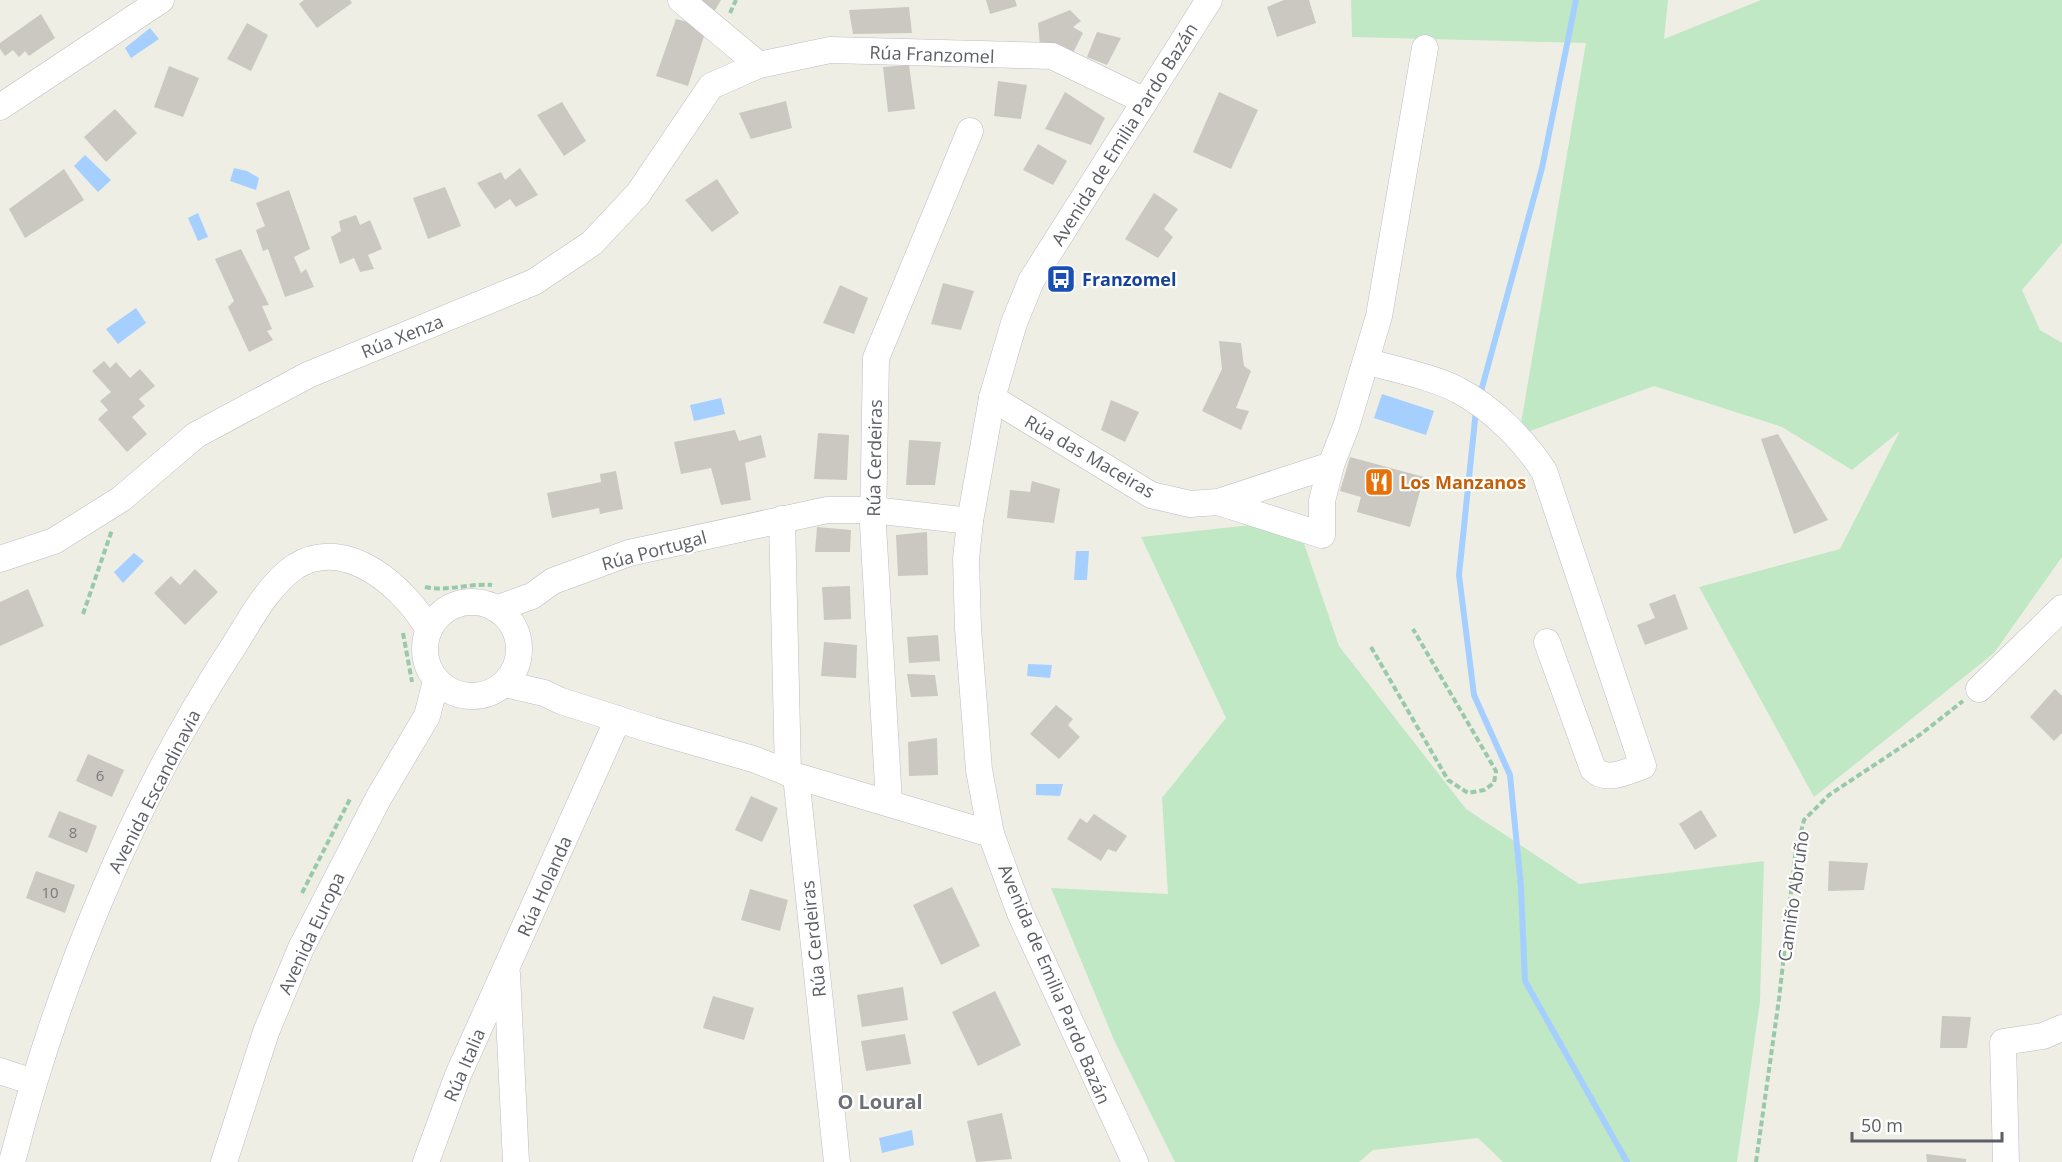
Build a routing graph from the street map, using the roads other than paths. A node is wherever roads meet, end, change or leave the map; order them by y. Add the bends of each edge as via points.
1 (161, 0) edge
2 (681, 0) edge
3 (1209, 0) edge
4 (1425, 48) dead end
5 (759, 65) junction
6 (1145, 100) junction
7 (0, 107) edge
8 (970, 131) dead end
9 (1366, 361) junction
10 (992, 398) junction
11 (1331, 465) junction
12 (1218, 502) junction
13 (873, 510) junction
14 (782, 519) junction
15 (970, 521) junction
16 (0, 559) edge
17 (532, 596) junction
18 (2062, 608) edge
19 (496, 609) junction
20 (436, 621) junction
21 (515, 629) junction
22 (1547, 642) dead end
23 (511, 673) junction
24 (447, 688) junction
25 (1979, 689) road end
26 (788, 717) junction
27 (618, 719) junction
28 (753, 759) junction
29 (792, 775) junction
30 (889, 803) junction
31 (991, 834) junction
32 (507, 969) junction
33 (2062, 1028) edge
34 (469, 1050) junction
35 (510, 1060) junction
36 (0, 1071) edge
37 (33, 1082) junction
38 (12, 1162) edge
39 (224, 1162) edge
40 (426, 1162) edge
41 (516, 1162) edge
42 (837, 1162) edge
43 (1135, 1162) edge
44 (2006, 1162) edge

1 - 7 street
2 - 5 street
3 - 6 street, Avenida de Emilia Pardo Bazán
4 - 9 street via 1379,316
5 - 6 street, Rúa Franzomel via 830,50 1052,56
5 - 16 street, Rúa Xenza via 711,86 638,194 592,243 534,282 308,375 196,435 122,499 54,541
6 - 10 street, Avenida de Emilia Pardo Bazán via 1031,281
8 - 13 street, Rúa Cerdeiras via 876,358
9 - 11 street
9 - 22 street via 1442,384 1474,401 1533,454 1544,471 1643,766 1609,776 1599,775 1593,769
10 - 12 street, Rúa das Maceiras via 1151,495 1190,504
10 - 15 street, Avenida de Emilia Pardo Bazán
11 - 12 street, Rúa das Maceiras
11 - 12 street via 1322,501 1322,535
13 - 14 street, Rúa Portugal via 827,510
13 - 15 street, Rúa Portugal
13 - 30 street, Rúa Cerdeiras
14 - 17 street, Rúa Portugal via 629,553 553,581
14 - 26 street
15 - 31 street, Avenida de Emilia Pardo Bazán via 966,559 968,628 979,770
17 - 19 street, Rúa Portugal
17 - 21 street, Rúa Portugal
18 - 25 street
19 - 20 street via 475,602 452,606
19 - 21 street
20 - 24 street via 425,640 426,662
20 - 37 street, Avenida Escandinavia via 366,567 345,558 327,556 296,567 283,578 262,603 203,695 133,830 82,947
21 - 23 street via 518,640
23 - 24 street via 482,696
23 - 27 street via 561,701
24 - 39 street, Avenida Europa via 379,797 302,948 266,1032
26 - 28 street via 781,732
26 - 29 street
27 - 28 street
27 - 32 street, Rúa Holanda
28 - 29 street
29 - 30 street
29 - 42 street, Rúa Cerdeiras
30 - 31 street
31 - 43 street, Avenida de Emilia Pardo Bazán via 1020,913
32 - 34 street, Rúa Italia
32 - 35 street, Rúa Holanda
33 - 44 street via 2043,1036 2003,1042
34 - 35 street via 478,1046 496,1049
34 - 40 street, Rúa Italia
35 - 41 street, Rúa Holanda
36 - 37 street
37 - 38 street, Avenida Escandinavia

